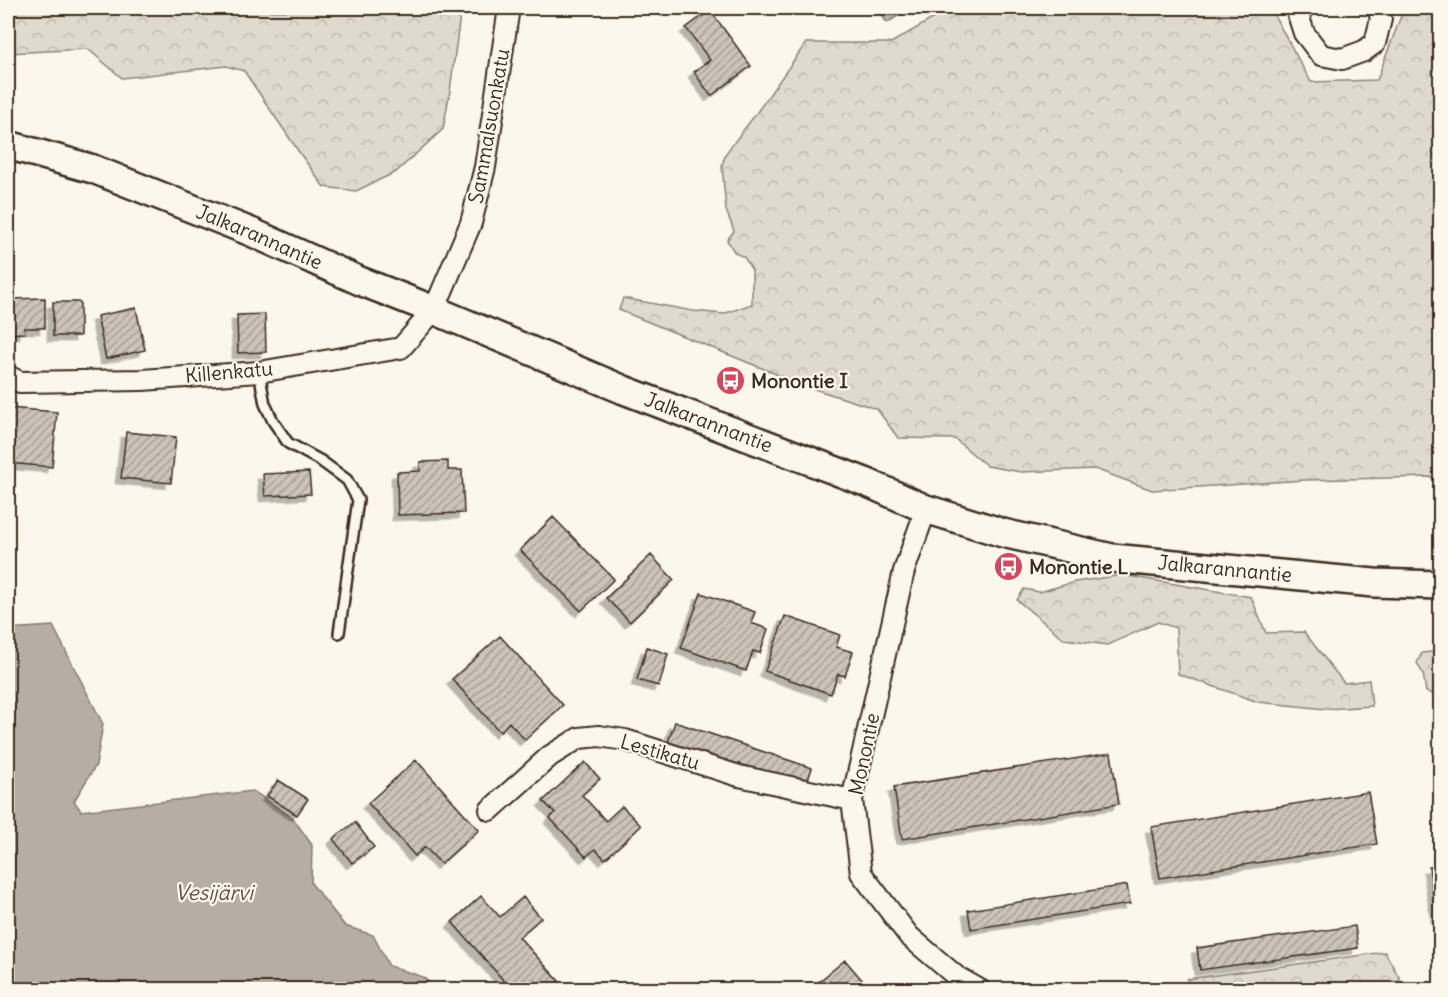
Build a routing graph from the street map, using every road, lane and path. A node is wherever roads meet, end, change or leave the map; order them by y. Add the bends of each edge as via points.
1 (509, 8) edge
2 (1296, 8) edge
3 (1378, 8) edge
4 (8, 145) edge
5 (434, 310) junction
6 (259, 372) junction
7 (8, 376) edge
8 (926, 509) junction
9 (1440, 585) edge
10 (339, 633) dead end
11 (852, 800) junction
12 (490, 810) dead end
13 (980, 990) edge

1 - 5 street, Sammalsuonkatu via 485,167 471,223
2 - 3 street via 1304,33 1321,55 1342,59 1375,43 1382,18
4 - 5 main road, Jalkarannantie via 93,169
5 - 6 street, Killenkatu via 401,348
5 - 8 main road, Jalkarannantie
6 - 7 street, Killenkatu via 31,382
6 - 10 lane via 265,404 288,443 347,480 358,500
8 - 9 main road, Jalkarannantie via 1004,533 1112,558 1374,583
8 - 11 street, Monontie via 904,571
11 - 12 street, Lestikatu via 739,776 625,740 599,736 579,738 549,756
11 - 13 street, Monontie via 861,873 909,936 957,977

